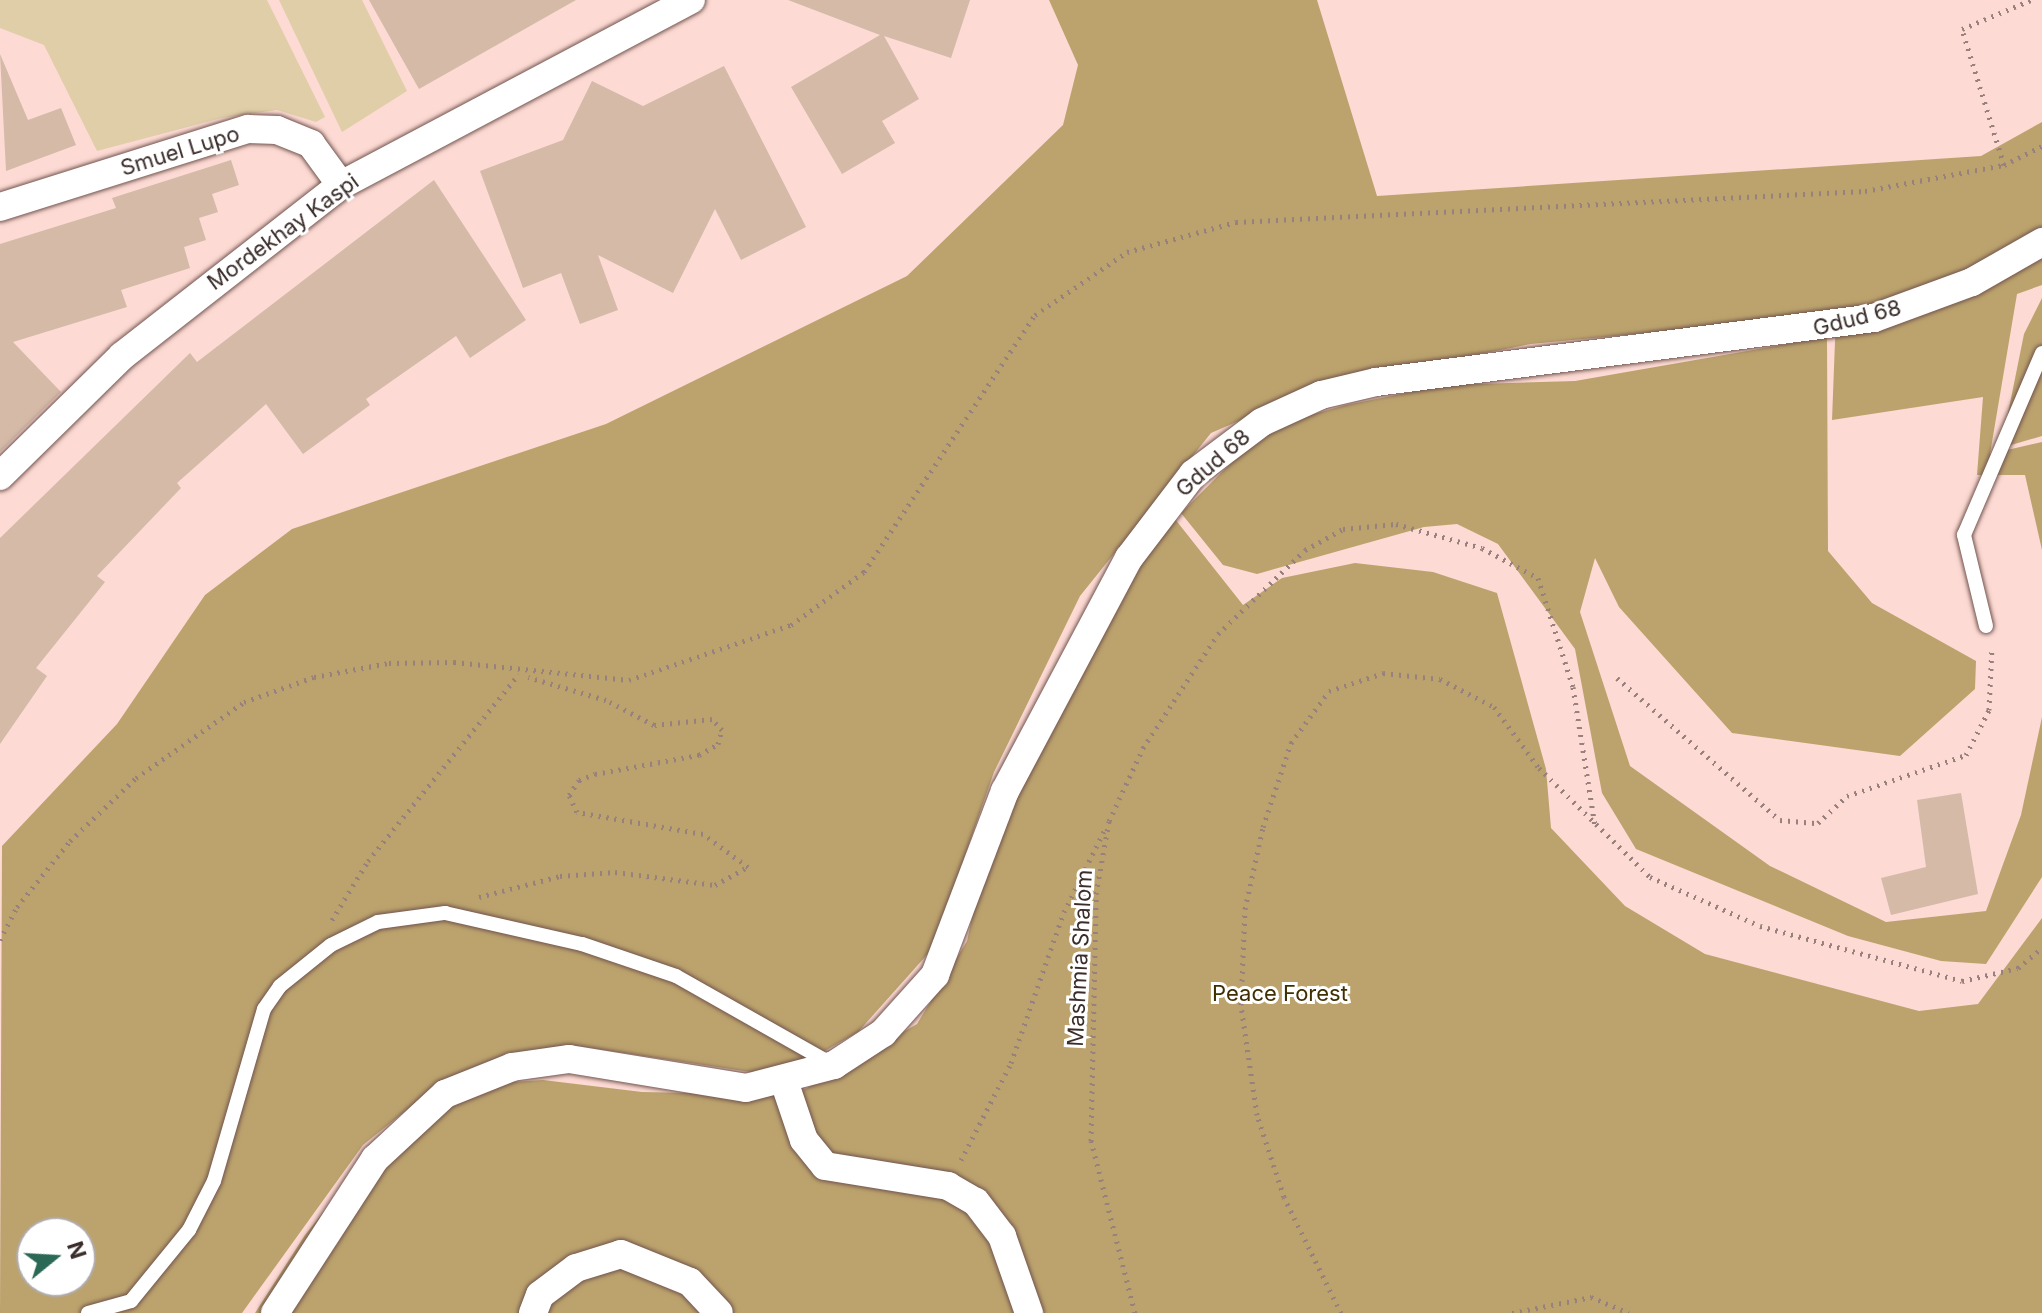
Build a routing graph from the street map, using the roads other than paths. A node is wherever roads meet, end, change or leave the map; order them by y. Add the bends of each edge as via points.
1 (691, 0) edge
2 (341, 185) junction
3 (0, 207) edge
4 (2042, 242) edge
5 (2042, 353) edge
6 (0, 476) edge
7 (1986, 626) road end
8 (834, 1065) junction
9 (784, 1081) junction
10 (88, 1313) edge
11 (275, 1313) edge
12 (533, 1313) edge
13 (719, 1313) edge
14 (1029, 1313) edge

1 - 2 street, Mordekhay Kaspi
2 - 3 street, Smuel Lupo via 311,144 277,130 248,129
2 - 6 street, Mordekhay Kaspi via 122,356
4 - 8 street, Gdud 68 via 1972,282 1874,318 1376,382 1321,395 1231,442 1193,474 1129,558 1005,791 935,975 883,1033
5 - 7 lane via 1964,535
8 - 9 street, Gdud 68
8 - 10 lane via 676,976 492,918 445,913 378,922 305,963 264,1009 214,1181 189,1230 131,1301
9 - 11 street, Gdud 68 via 746,1088 569,1059 470,1082 445,1094 375,1159
9 - 14 street via 804,1140 825,1166 948,1186 976,1202 1002,1236
12 - 13 street via 540,1295 576,1268 621,1254 690,1282

